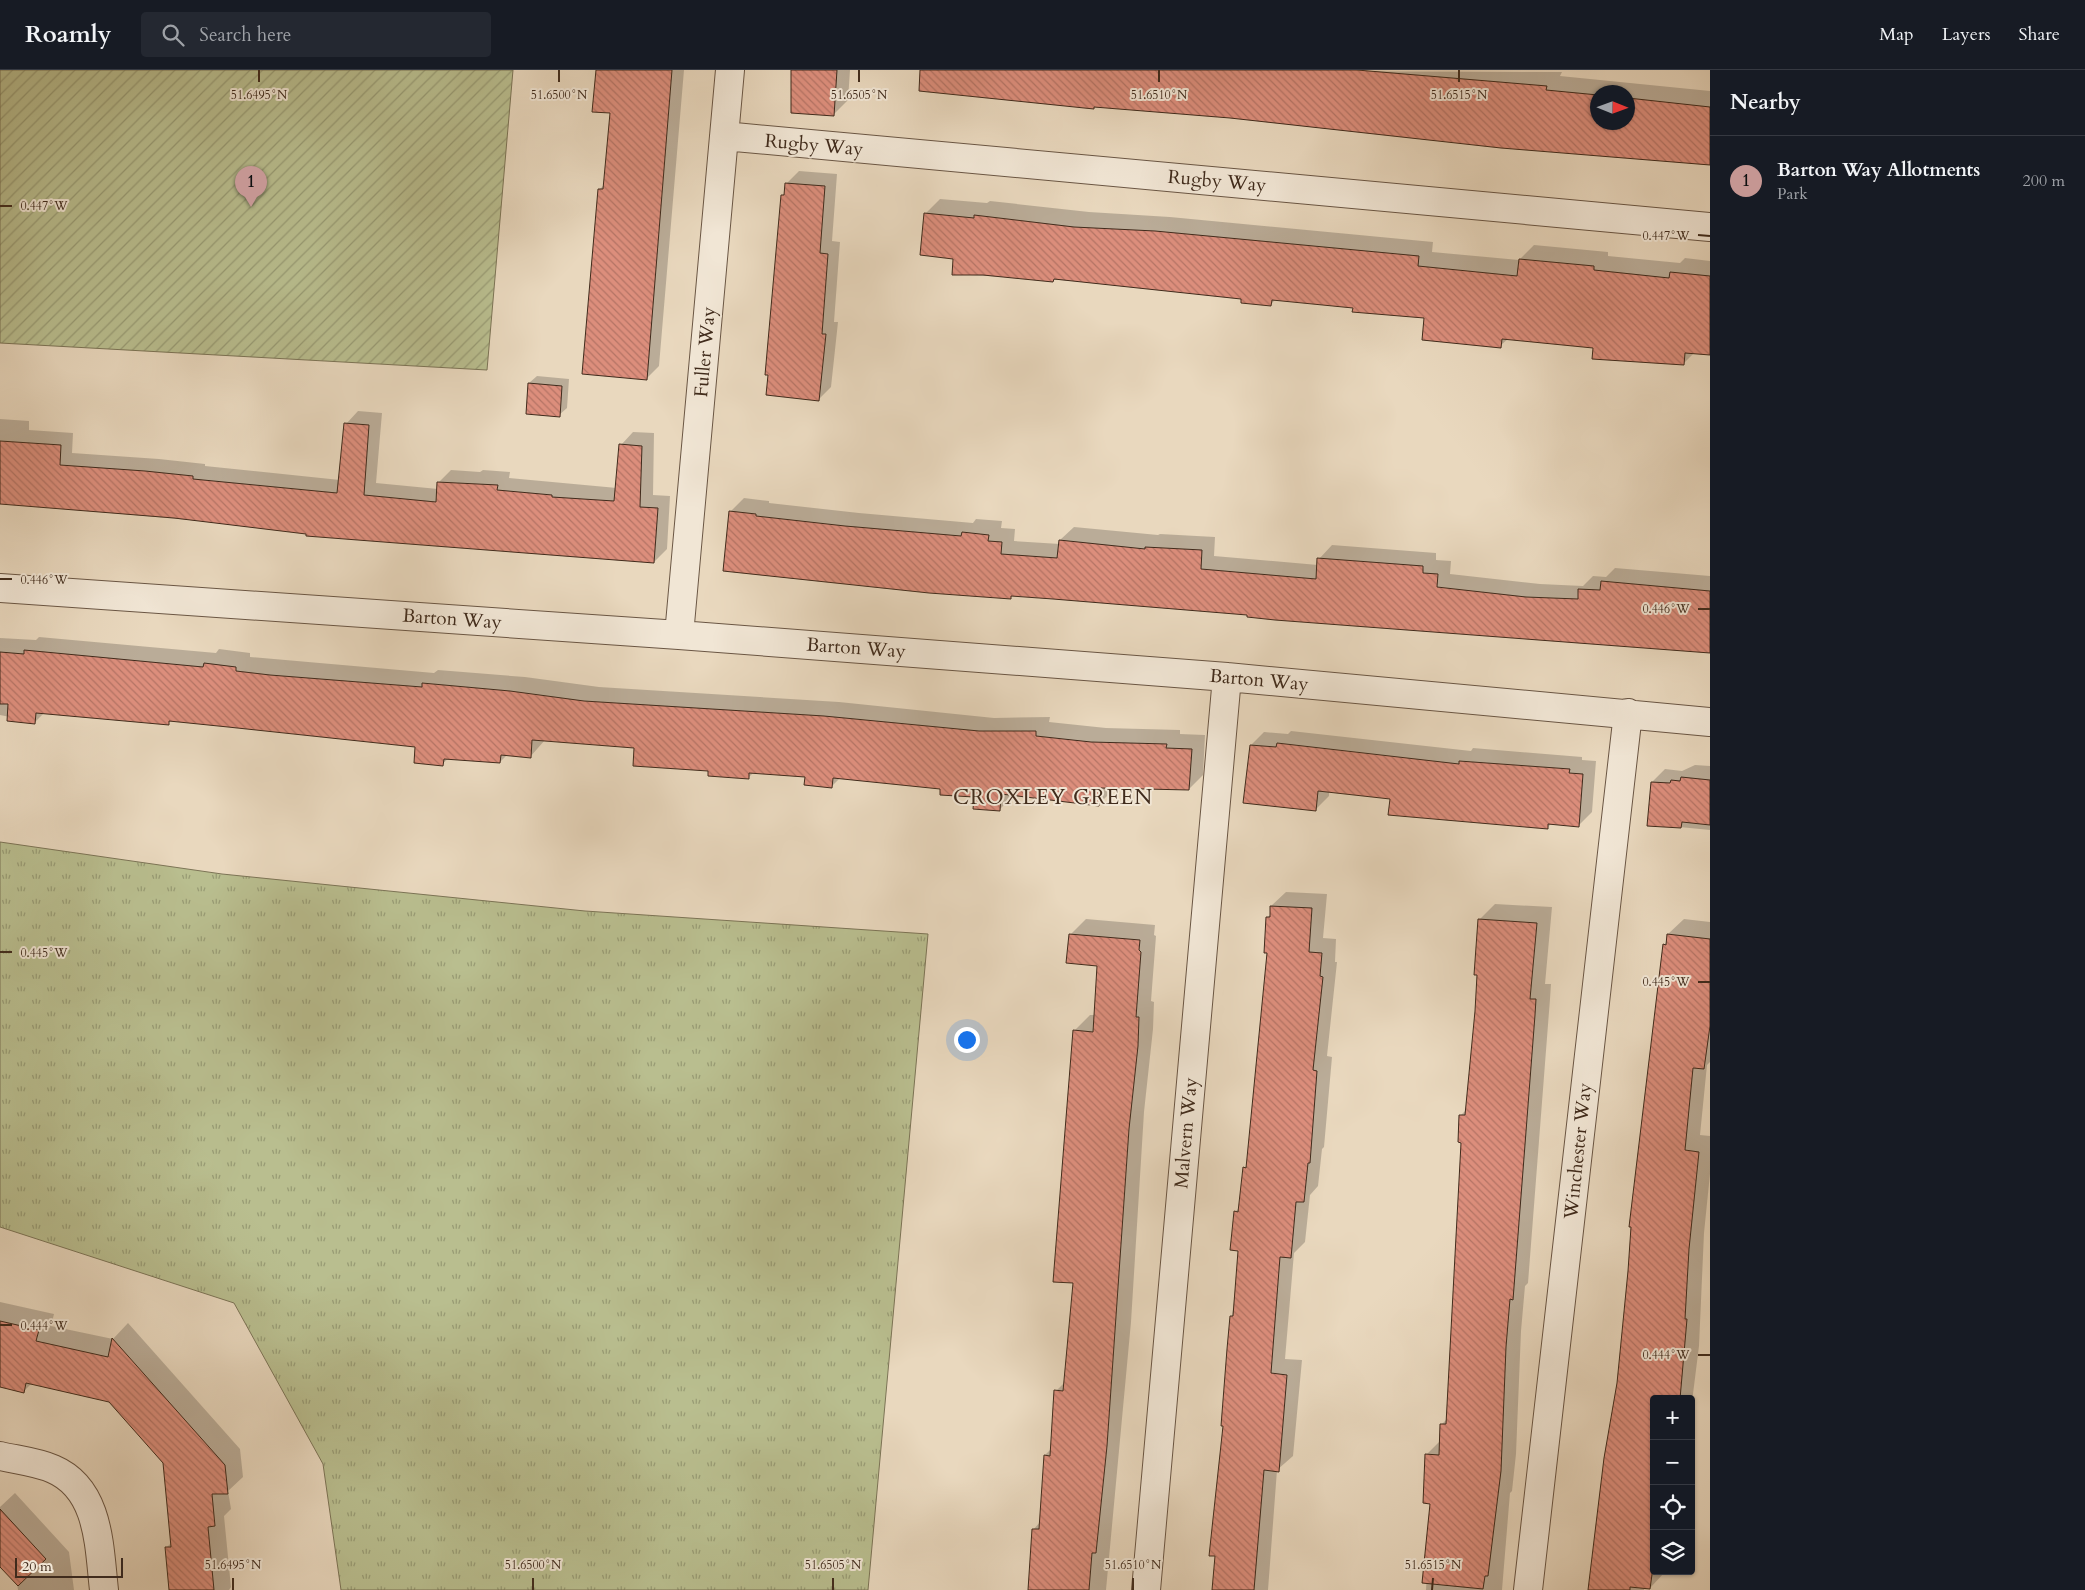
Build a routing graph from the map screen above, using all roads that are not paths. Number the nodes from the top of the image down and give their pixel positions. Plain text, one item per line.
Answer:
1 (730, 70) edge
2 (724, 136) junction
3 (1710, 227) edge
4 (0, 588) edge
5 (679, 635) junction
6 (1227, 677) junction
7 (1628, 713) junction
8 (1710, 722) edge
9 (0, 1456) edge
10 (104, 1590) edge
11 (1146, 1590) edge
12 (1528, 1590) edge

1 - 2 street, Fuller Way
2 - 3 street, Rugby Way
2 - 5 street, Fuller Way
4 - 5 street, Barton Way
5 - 6 street, Barton Way
6 - 7 street, Barton Way
6 - 11 street, Malvern Way
7 - 8 street, Barton Way
7 - 12 street, Winchester Way
9 - 10 street

